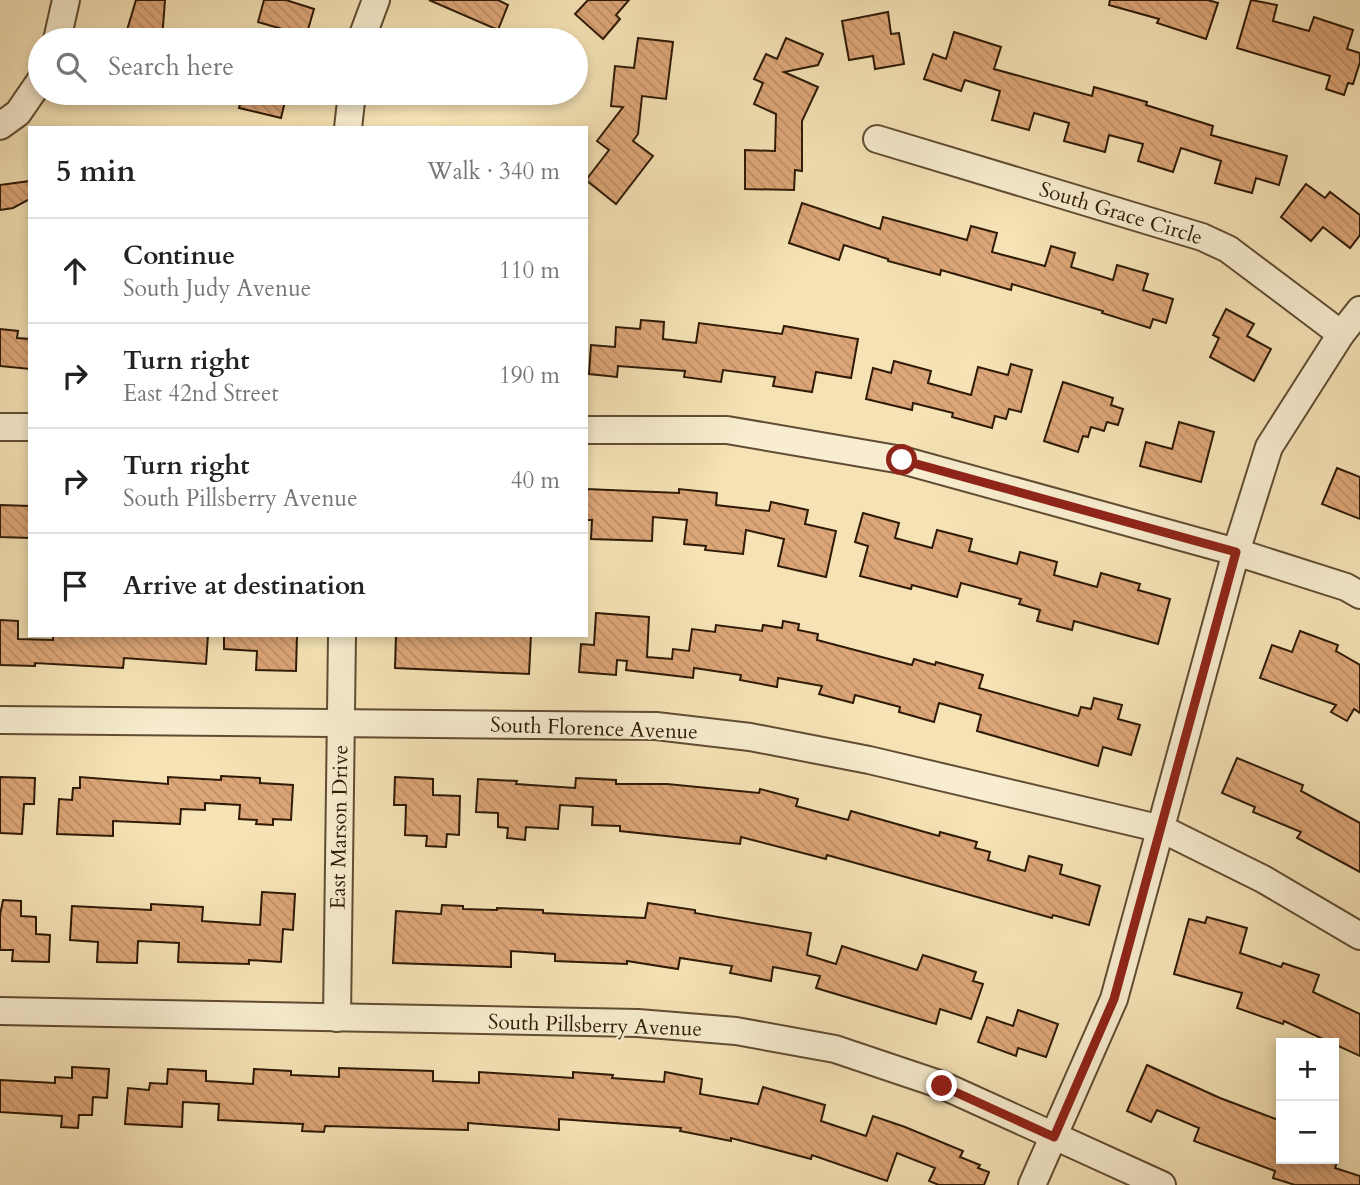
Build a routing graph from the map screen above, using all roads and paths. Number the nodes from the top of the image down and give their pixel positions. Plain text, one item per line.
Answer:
1 (66, 0) edge
2 (376, 0) edge
3 (60, 28) edge
4 (366, 28) edge
5 (28, 98) edge
6 (351, 105) edge
7 (0, 126) edge
8 (348, 126) edge
9 (877, 139) dead end
10 (1360, 310) edge
11 (1341, 334) junction
12 (0, 427) edge
13 (28, 427) edge
14 (588, 430) edge
15 (1236, 552) junction
16 (1360, 595) edge
17 (342, 637) edge
18 (0, 720) edge
19 (341, 723) junction
20 (1162, 829) junction
21 (1360, 936) edge
22 (0, 1011) edge
23 (337, 1018) junction
24 (1054, 1137) junction
25 (1032, 1185) edge
26 (1161, 1185) edge

1 - 3 street
2 - 4 street
5 - 7 street
6 - 8 street
9 - 11 street, South Grace Circle
10 - 11 street
11 - 15 street
12 - 13 street
14 - 15 street
15 - 16 street
15 - 20 street
17 - 19 street, East Marson Drive
18 - 19 street, South Florence Avenue
19 - 20 street, South Florence Avenue
19 - 23 street, East Marson Drive
20 - 21 street, South Florence Avenue
20 - 24 street
22 - 23 street, South Pillsberry Avenue
23 - 24 street, South Pillsberry Avenue
24 - 25 street
24 - 26 street, South Pillsberry Avenue

